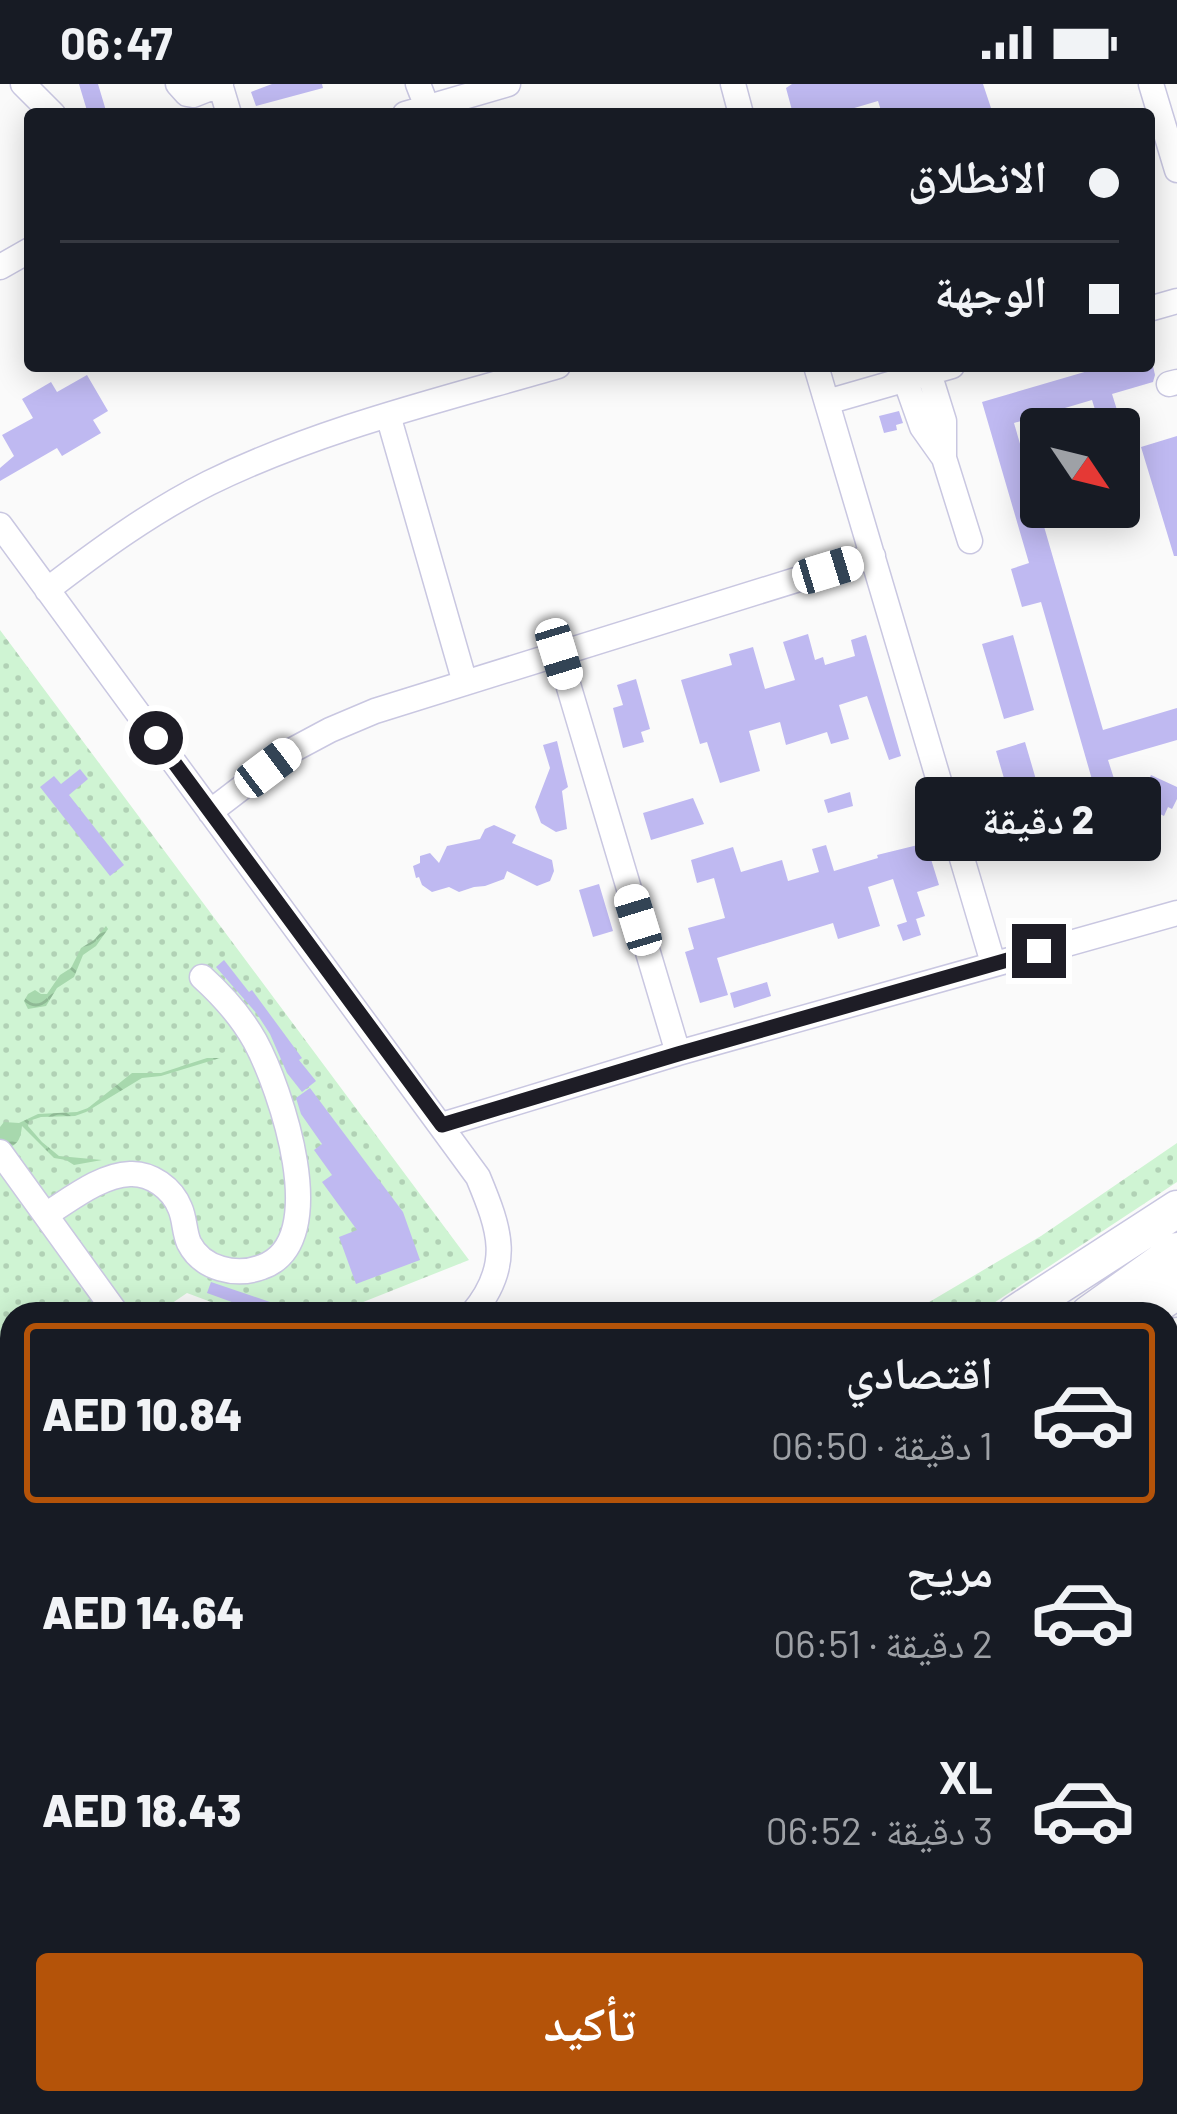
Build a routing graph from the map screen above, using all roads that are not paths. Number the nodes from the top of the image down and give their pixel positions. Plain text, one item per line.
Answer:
1 (23, 84) edge
2 (178, 84) edge
3 (220, 84) edge
4 (508, 84) edge
5 (417, 102) edge
6 (47, 108) edge
7 (1155, 117) edge
8 (1177, 170) edge
9 (538, 372) edge
10 (818, 372) edge
11 (928, 373) edge
12 (827, 402) junction
13 (388, 416) junction
14 (0, 525) edge
15 (970, 542) dead end
16 (873, 556) junction
17 (47, 590) junction
18 (559, 654) junction
19 (465, 683) junction
20 (210, 812) junction
21 (1177, 913) edge
22 (993, 963) junction
23 (202, 977) dead end
24 (678, 1054) junction
25 (442, 1125) junction
26 (5, 1158) edge
27 (478, 1177) junction
28 (1177, 1209) edge
29 (47, 1214) junction
30 (1177, 1236) edge
31 (1177, 1251) edge
32 (109, 1302) edge
33 (482, 1302) edge
34 (498, 1302) edge
35 (1034, 1302) edge
36 (1066, 1302) edge
37 (1106, 1302) edge

1 - 6 street
2 - 3 street
4 - 5 street
7 - 8 street
9 - 13 street
10 - 12 street
11 - 12 street
11 - 15 street
12 - 16 street
13 - 17 street
13 - 19 street
14 - 17 street
16 - 18 street
16 - 22 street
17 - 20 street
18 - 19 street
18 - 24 street
19 - 20 street
20 - 25 street
21 - 22 street
22 - 24 street
23 - 29 street
24 - 25 street
25 - 27 street
26 - 29 street
27 - 33 street
27 - 34 street
28 - 35 highway
29 - 32 street
30 - 36 highway
31 - 37 highway

